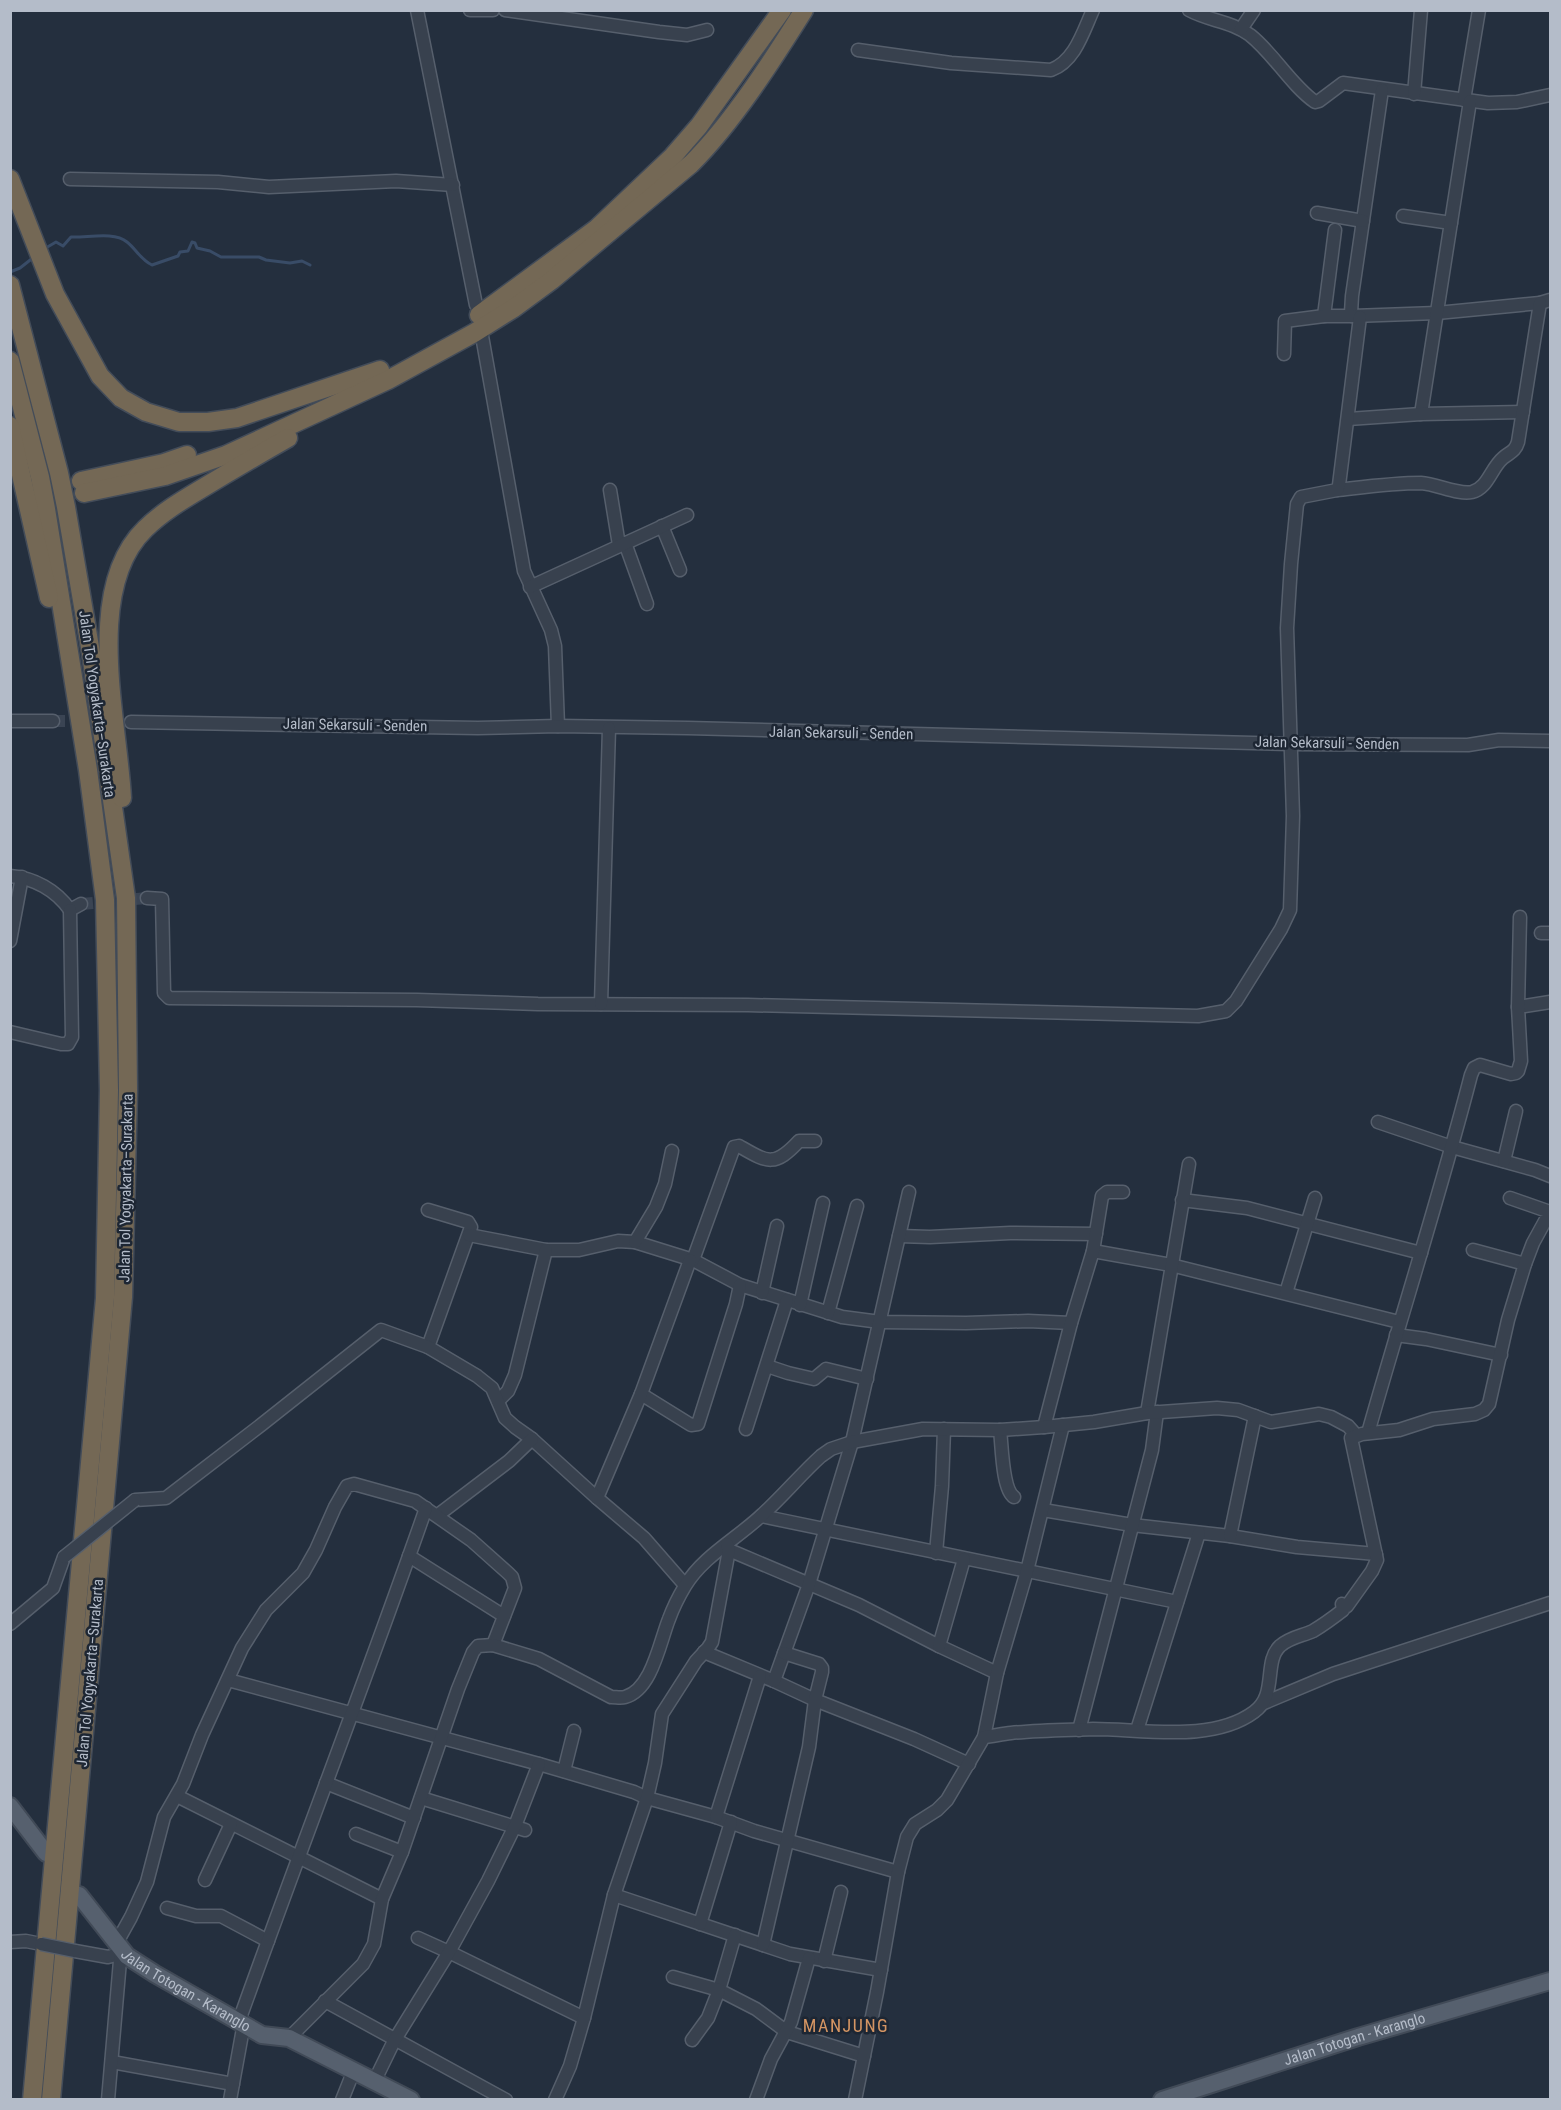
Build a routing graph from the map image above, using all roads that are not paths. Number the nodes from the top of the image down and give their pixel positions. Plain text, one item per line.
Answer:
1 (417, 10) edge
2 (470, 10) edge
3 (493, 10) edge
4 (505, 10) edge
5 (782, 10) edge
6 (804, 10) edge
7 (1093, 10) edge
8 (1189, 10) edge
9 (1254, 10) edge
10 (1421, 10) edge
11 (1479, 10) edge
12 (1241, 29) junction
13 (707, 30) dead end
14 (858, 50) dead end
15 (1382, 90) junction
16 (1414, 94) junction
17 (1551, 95) edge
18 (1467, 100) junction
19 (10, 179) edge
20 (70, 179) dead end
21 (453, 185) junction
22 (1317, 213) dead end
23 (1403, 216) dead end
24 (1363, 220) junction
25 (1451, 223) junction
26 (1335, 230) dead end
27 (10, 285) edge
28 (1545, 302) edge
29 (476, 305) dead end
30 (1437, 313) junction
31 (1324, 316) junction
32 (1356, 316) junction
33 (482, 336) dead end
34 (1284, 354) dead end
35 (10, 361) edge
36 (384, 375) junction
37 (1523, 412) junction
38 (1421, 414) junction
39 (1348, 419) junction
40 (10, 426) edge
41 (82, 487) dead end
42 (610, 490) dead end
43 (1337, 490) junction
44 (687, 515) dead end
45 (662, 526) junction
46 (622, 544) junction
47 (680, 570) dead end
48 (530, 587) junction
49 (647, 604) dead end
50 (10, 721) edge
51 (53, 721) tunnel mouth
52 (131, 722) dead end
53 (558, 726) junction
54 (609, 728) junction
55 (1551, 741) edge
56 (1291, 744) junction
57 (88, 770) junction
58 (16, 876) edge
59 (126, 898) junction
60 (147, 898) dead end
61 (81, 904) tunnel mouth
62 (70, 910) junction
63 (1520, 917) dead end
64 (10, 941) edge
65 (1551, 1002) edge
66 (601, 1004) junction
67 (1518, 1007) junction
68 (10, 1032) edge
69 (1516, 1111) dead end
70 (1378, 1122) dead end
71 (815, 1141) dead end
72 (1452, 1147) junction
73 (672, 1151) dead end
74 (1504, 1161) junction
75 (1189, 1164) dead end
76 (1551, 1176) edge
77 (909, 1192) dead end
78 (1123, 1192) dead end
79 (1315, 1198) dead end
80 (1510, 1198) dead end
81 (1182, 1200) junction
82 (823, 1203) dead end
83 (857, 1206) dead end
84 (428, 1210) dead end
85 (1307, 1223) junction
86 (777, 1226) dead end
87 (1096, 1234) junction
88 (469, 1235) junction
89 (1551, 1235) edge
90 (899, 1236) junction
91 (1537, 1236) junction
92 (635, 1242) junction
93 (546, 1250) junction
94 (1473, 1250) dead end
95 (1093, 1251) junction
96 (1421, 1253) junction
97 (691, 1260) junction
98 (1525, 1264) junction
99 (1171, 1265) junction
100 (740, 1285) junction
101 (762, 1293) junction
102 (1286, 1293) junction
103 (787, 1300) junction
104 (800, 1305) junction
105 (828, 1313) junction
106 (880, 1322) junction
107 (1399, 1322) junction
108 (1071, 1323) junction
109 (1396, 1335) junction
110 (428, 1347) junction
111 (1501, 1355) junction
112 (767, 1366) junction
113 (867, 1379) junction
114 (641, 1394) junction
115 (498, 1401) junction
116 (1152, 1413) junction
117 (1255, 1416) junction
118 (1063, 1425) junction
119 (1044, 1427) junction
120 (746, 1429) dead end
121 (944, 1429) junction
122 (1000, 1430) junction
123 (1362, 1434) junction
124 (532, 1439) junction
125 (852, 1442) junction
126 (1014, 1497) dead end
127 (597, 1498) junction
128 (426, 1508) junction
129 (1043, 1510) junction
130 (438, 1515) junction
131 (761, 1516) junction
132 (1132, 1525) junction
133 (825, 1530) junction
134 (1199, 1533) junction
135 (1230, 1536) junction
136 (728, 1547) junction
137 (936, 1552) junction
138 (1376, 1554) junction
139 (409, 1556) junction
140 (964, 1559) junction
141 (1027, 1571) junction
142 (809, 1584) junction
143 (685, 1585) junction
144 (1115, 1589) junction
145 (1177, 1602) junction
146 (1551, 1602) edge
147 (504, 1616) junction
148 (10, 1624) edge
149 (493, 1645) junction
150 (939, 1646) junction
151 (704, 1652) junction
152 (784, 1653) junction
153 (997, 1673) junction
154 (760, 1676) junction
155 (228, 1680) junction
156 (774, 1681) junction
157 (815, 1700) junction
158 (1264, 1703) junction
159 (352, 1713) junction
160 (1078, 1730) junction
161 (1137, 1730) junction
162 (574, 1731) dead end
163 (441, 1737) junction
164 (984, 1737) junction
165 (539, 1764) junction
166 (969, 1764) junction
167 (564, 1771) junction
168 (326, 1783) junction
169 (177, 1796) junction
170 (421, 1798) junction
171 (646, 1798) junction
172 (10, 1806) edge
173 (716, 1817) junction
174 (414, 1818) junction
175 (732, 1822) junction
176 (231, 1824) junction
177 (520, 1828) junction
178 (356, 1834) dead end
179 (789, 1840) junction
180 (402, 1852) junction
181 (46, 1853) dead end
182 (297, 1858) junction
183 (898, 1872) junction
184 (205, 1880) dead end
185 (841, 1892) dead end
186 (79, 1895) dead end
187 (614, 1895) junction
188 (382, 1899) junction
189 (167, 1908) dead end
190 (700, 1924) junction
191 (735, 1935) junction
192 (418, 1938) dead end
193 (268, 1941) junction
194 (10, 1942) edge
195 (764, 1945) junction
196 (119, 1949) junction
197 (449, 1952) junction
198 (809, 1958) junction
199 (824, 1961) junction
200 (880, 1970) junction
201 (674, 1977) dead end
202 (1551, 1981) edge
203 (719, 1990) junction
204 (325, 2001) junction
205 (584, 2018) junction
206 (242, 2022) junction
207 (787, 2032) junction
208 (289, 2038) junction
209 (692, 2040) dead end
210 (394, 2041) junction
211 (864, 2056) junction
212 (112, 2062) junction
213 (354, 2070) junction
214 (375, 2080) junction
215 (233, 2084) junction
216 (32, 2100) edge
217 (51, 2100) edge
218 (108, 2100) edge
219 (230, 2100) edge
220 (342, 2100) edge
221 (411, 2100) edge
222 (506, 2100) edge
223 (555, 2100) edge
224 (756, 2100) edge
225 (855, 2100) edge
226 (1162, 2100) edge

1 - 21 street
2 - 3 street
4 - 13 street
5 - 36 highway
6 - 36 highway
7 - 14 street
8 - 12 street
9 - 12 street
10 - 16 street
11 - 18 street
12 - 15 street
15 - 16 street
15 - 24 street
16 - 18 street
17 - 18 street
18 - 25 street
19 - 36 highway
20 - 21 street
21 - 29 street
22 - 24 street
23 - 25 street
24 - 32 street
25 - 30 street
26 - 31 street
27 - 59 highway, Jalan Tol Yogyakarta–Surakarta
28 - 30 street
28 - 37 street
30 - 32 street
30 - 38 street
31 - 32 street
31 - 34 street
32 - 39 street
33 - 48 street
35 - 57 highway, Jalan Tol Yogyakarta–Surakarta
36 - 41 highway
36 - 59 highway
37 - 38 street
37 - 43 street
38 - 39 street
39 - 43 street
40 - 57 highway
42 - 46 street
43 - 56 street
44 - 45 street
45 - 46 street
45 - 47 street
46 - 48 street
46 - 49 street
48 - 53 street
50 - 51 street
52 - 53 street, Jalan Sekarsuli - Senden
53 - 54 street, Jalan Sekarsuli - Senden
54 - 56 street, Jalan Sekarsuli - Senden
54 - 66 street
55 - 56 street, Jalan Sekarsuli - Senden
56 - 66 street
57 - 216 highway, Jalan Tol Yogyakarta–Surakarta
58 - 62 street
58 - 64 street
59 - 217 highway, Jalan Tol Yogyakarta–Surakarta
60 - 66 street
61 - 62 street
62 - 68 street
63 - 67 street
65 - 67 street
67 - 72 street
69 - 74 street
70 - 72 street
71 - 97 street
72 - 74 street
72 - 96 street
73 - 92 street
74 - 76 street
75 - 81 street
77 - 90 street
78 - 87 street
79 - 85 street
80 - 91 street
81 - 85 street
81 - 99 street
82 - 104 street
83 - 105 street
84 - 88 street
85 - 96 street
85 - 102 street
86 - 101 street
87 - 90 street
87 - 95 street
88 - 93 street
88 - 110 street
89 - 91 street
90 - 106 street
91 - 98 street
92 - 93 street
92 - 97 street
93 - 115 street
94 - 98 street
95 - 99 street
95 - 108 street
96 - 107 street
97 - 100 street
97 - 114 street
98 - 111 street
99 - 102 street
99 - 116 street
100 - 101 street
100 - 114 street
101 - 103 street
102 - 107 street
103 - 104 street
103 - 112 street
104 - 105 street
105 - 106 street
106 - 108 street
106 - 113 street
107 - 109 street
108 - 119 street
109 - 111 street
109 - 123 street
110 - 115 street
110 - 148 street, bridge
111 - 123 street
112 - 113 street
112 - 120 street
113 - 125 street
114 - 127 street
115 - 124 street
116 - 117 street
116 - 118 street
116 - 132 street
117 - 123 street
117 - 135 street
118 - 119 street
118 - 129 street
119 - 122 street
121 - 122 street
121 - 125 street
121 - 137 street
122 - 126 street
123 - 138 street
124 - 127 street
124 - 130 street
125 - 131 street
125 - 133 street
127 - 143 street
128 - 130 street
128 - 139 street
128 - 155 street
129 - 132 street
129 - 141 street
130 - 147 street
131 - 133 street
131 - 136 street
132 - 134 street
132 - 144 street
133 - 137 street
133 - 142 street
134 - 135 street
134 - 145 street
135 - 138 street
136 - 142 street
136 - 143 street
136 - 151 street
137 - 140 street
138 - 158 street
139 - 147 street
139 - 159 street
140 - 141 street
140 - 150 street
141 - 144 street
141 - 153 street
142 - 150 street
142 - 152 street
143 - 149 street
144 - 145 street
144 - 160 street
145 - 161 street
146 - 158 street
147 - 149 street
149 - 163 street
150 - 153 street
151 - 154 street
151 - 171 street
152 - 156 street
152 - 157 street
153 - 164 street
154 - 156 street
154 - 173 street
155 - 159 street
155 - 169 street
156 - 157 street
157 - 166 street
157 - 179 street
158 - 161 street
159 - 163 street
159 - 168 street
160 - 161 street
160 - 164 street
162 - 167 street
163 - 165 street
163 - 170 street
164 - 166 street
165 - 167 street
165 - 177 street
166 - 183 street
167 - 171 street
168 - 174 street
168 - 182 street
169 - 176 street
169 - 196 street
170 - 174 street
170 - 177 street
171 - 173 street
171 - 187 street
172 - 181 main road
173 - 175 street
174 - 180 street
175 - 179 street
175 - 190 street
176 - 182 street
176 - 184 street
177 - 197 street
178 - 180 street
179 - 183 street
179 - 195 street
180 - 188 street
182 - 188 street
182 - 193 street
183 - 200 street
185 - 199 street
186 - 196 main road, Jalan Totogan - Karanglo
187 - 190 street
187 - 205 street
188 - 204 street
189 - 193 street
190 - 191 street
191 - 195 street
191 - 203 street
192 - 197 street
193 - 206 street
194 - 196 street, bridge
195 - 198 street
196 - 206 main road, Jalan Totogan - Karanglo
196 - 212 street
197 - 205 street
197 - 210 street
198 - 199 street
198 - 207 street
199 - 200 street
200 - 211 street
201 - 203 street
202 - 226 main road, Jalan Totogan - Karanglo
203 - 207 street
203 - 209 street
204 - 208 street
204 - 210 street
205 - 223 street
206 - 208 main road, Jalan Totogan - Karanglo
206 - 215 street
207 - 211 street
207 - 224 street
208 - 213 main road, Jalan Totogan - Karanglo
210 - 214 street
210 - 222 street
211 - 225 street
212 - 215 street
212 - 218 street
213 - 214 main road, Jalan Totogan - Karanglo
213 - 220 street
214 - 221 main road, Jalan Totogan - Karanglo
215 - 219 street

